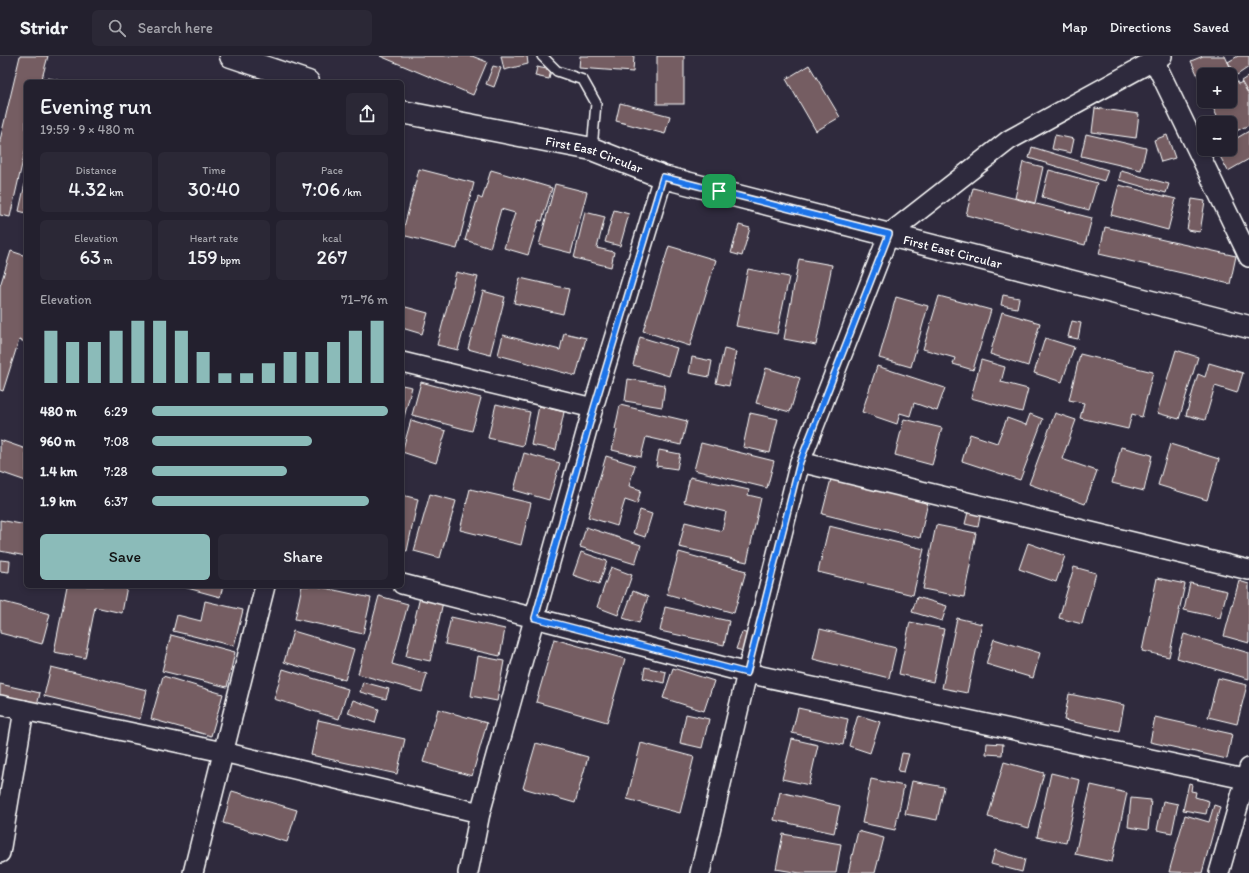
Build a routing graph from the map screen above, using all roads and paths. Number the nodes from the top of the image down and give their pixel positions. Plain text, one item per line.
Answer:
1 (231, 56) edge
2 (542, 56) edge
3 (1156, 57) edge
4 (302, 80) edge
5 (404, 112) edge
6 (592, 149) junction
7 (663, 177) junction
8 (889, 234) junction
9 (1249, 257) edge
10 (1249, 327) edge
11 (404, 362) edge
12 (594, 408) junction
13 (800, 462) junction
14 (1249, 570) edge
15 (404, 585) edge
16 (264, 588) edge
17 (535, 618) junction
18 (747, 673) junction
19 (0, 705) edge
20 (24, 710) junction
21 (223, 752) junction
22 (1248, 775) edge
23 (480, 813) junction
24 (0, 853) edge
25 (193, 873) edge
26 (468, 873) edge
27 (700, 873) edge
28 (1219, 873) edge

1 - 4 street
2 - 6 lane
3 - 8 street
3 - 9 street
5 - 6 street, First East Circular
6 - 7 street, First East Circular
7 - 8 street, First East Circular
7 - 12 street
8 - 10 street, First East Circular
8 - 13 street
11 - 12 street
12 - 17 street
13 - 14 street
13 - 18 street
15 - 17 street
16 - 21 street
17 - 18 street
17 - 23 street
18 - 22 street
18 - 27 street
19 - 20 street
20 - 21 street
20 - 24 street
21 - 23 street
21 - 25 street
22 - 28 street
23 - 26 street

